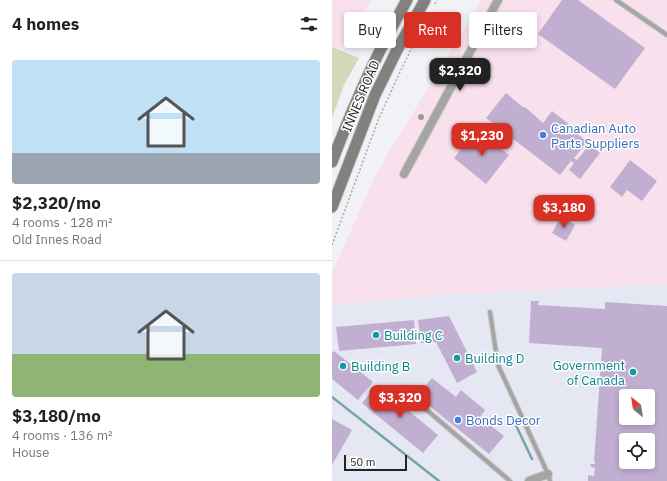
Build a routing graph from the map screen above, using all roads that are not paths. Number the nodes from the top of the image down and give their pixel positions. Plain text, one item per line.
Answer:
1 (407, 0) edge
2 (498, 0) edge
3 (616, 0) edge
4 (429, 3) edge
5 (667, 35) edge
6 (332, 162) edge
7 (404, 174) dead end
8 (332, 207) edge
9 (490, 312) dead end
10 (401, 388) dead end
11 (549, 478) edge
12 (510, 481) edge
13 (529, 481) edge

1 - 6 main road, INNES ROAD
2 - 7 street
3 - 5 lane
4 - 8 main road, INNES ROAD
9 - 11 lane
10 - 12 lane
11 - 13 street

